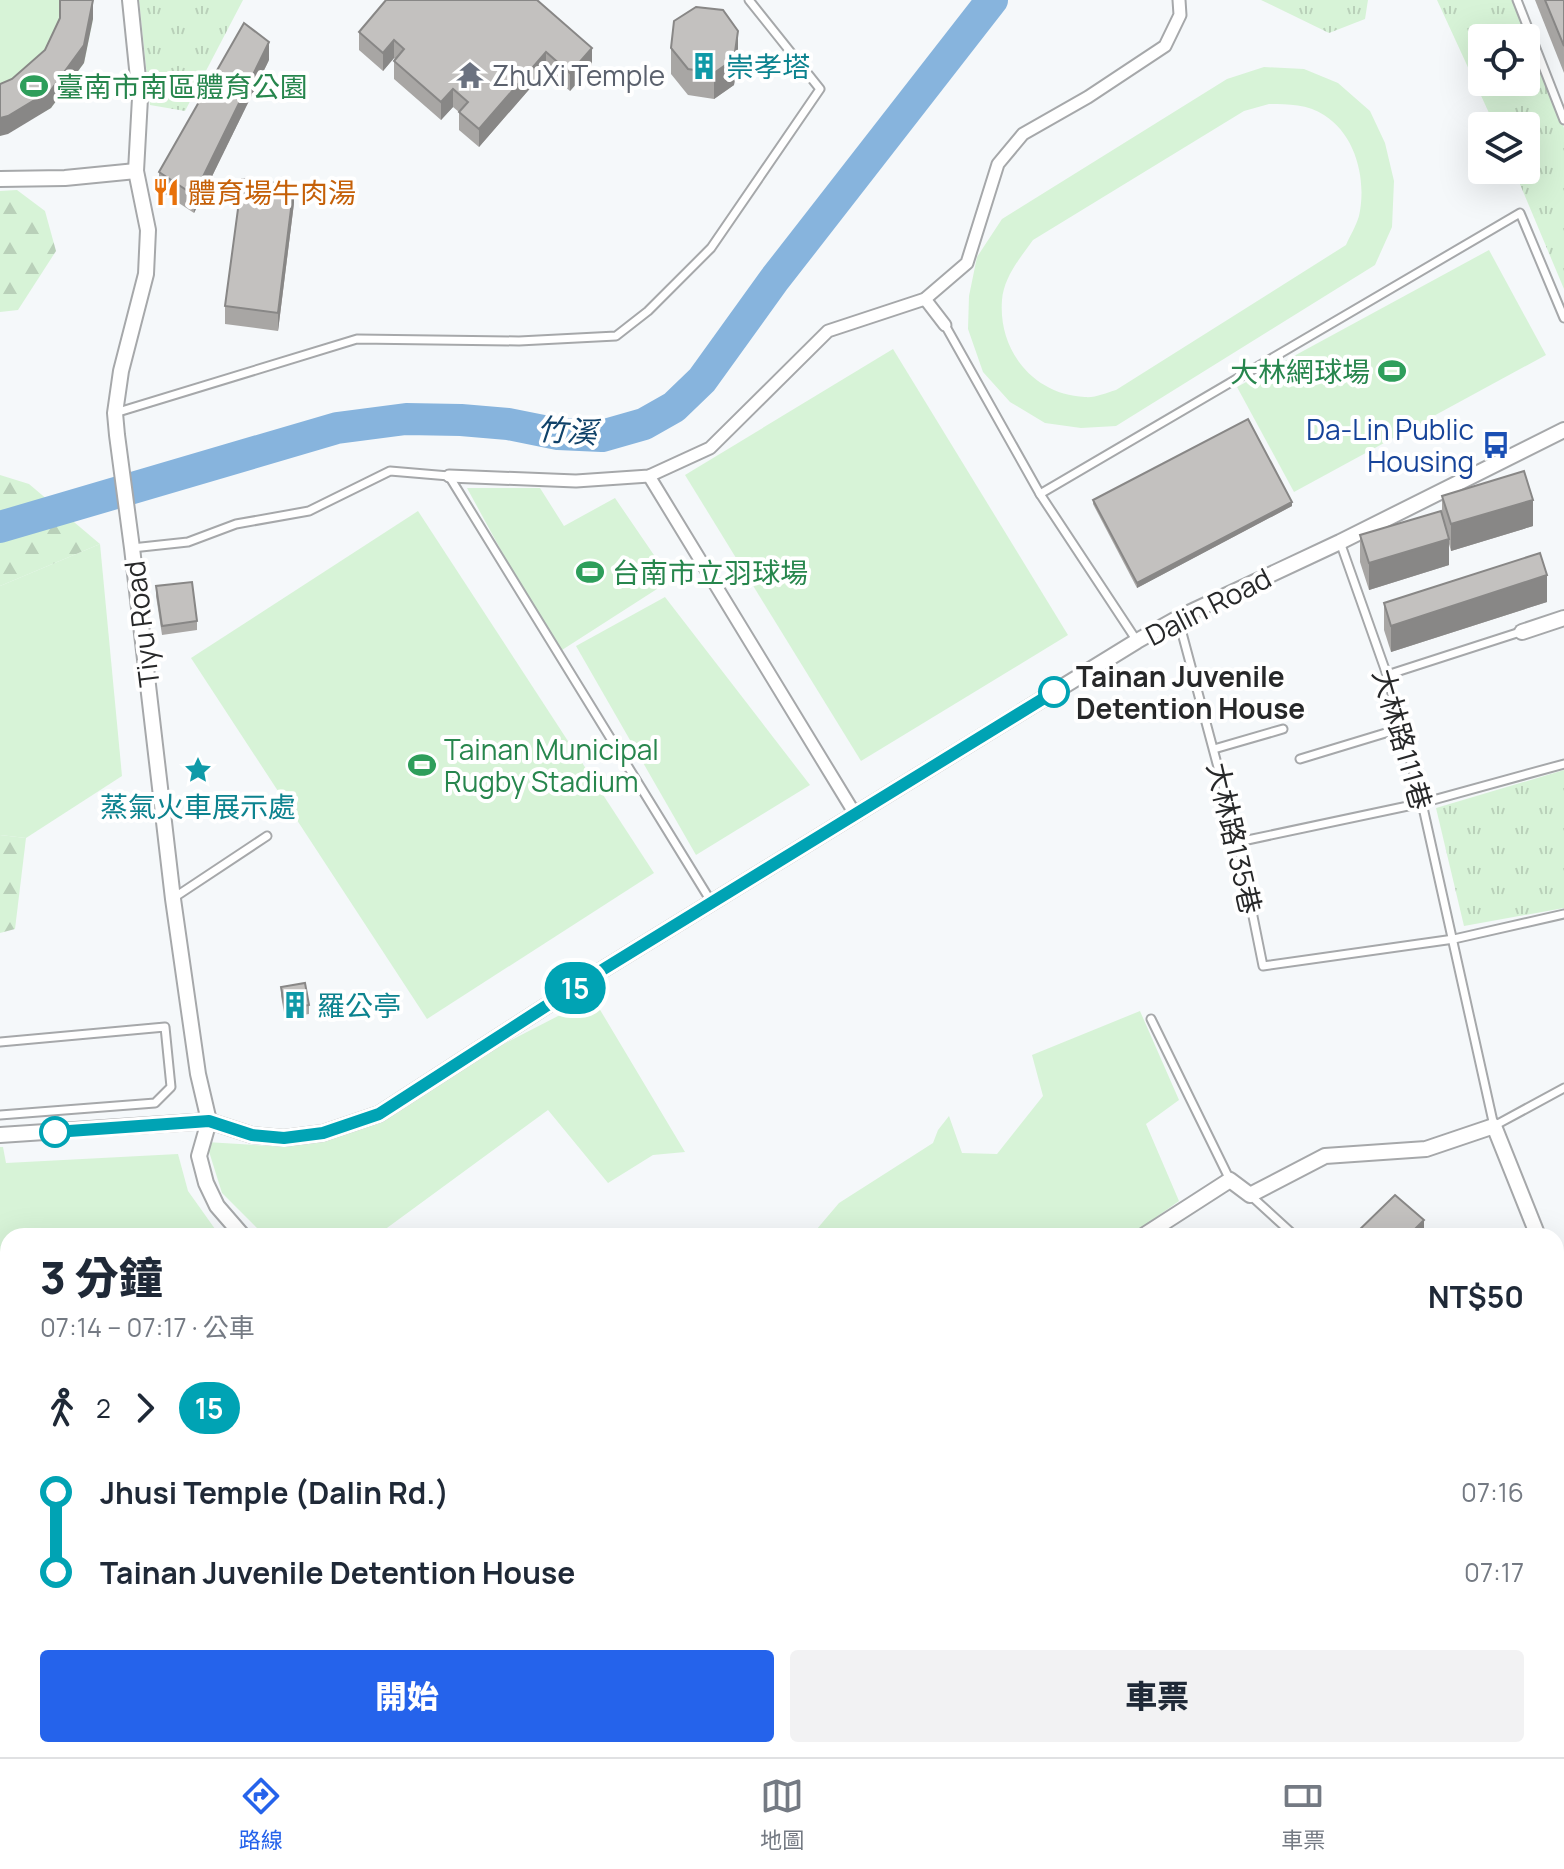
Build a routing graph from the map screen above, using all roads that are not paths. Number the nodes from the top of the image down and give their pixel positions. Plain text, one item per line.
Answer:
1 (130, 0) edge
2 (749, 0) edge
3 (1179, 0) edge
4 (1517, 0) edge
5 (1562, 108) edge
6 (1564, 120) edge
7 (136, 171) junction
8 (0, 179) edge
9 (925, 299) junction
10 (1564, 318) edge
11 (945, 325) joint
12 (115, 413) junction
13 (1564, 430) edge
14 (449, 476) junction
15 (649, 476) junction
16 (1040, 494) junction
17 (1340, 542) junction
18 (132, 544) junction
19 (1178, 618) junction
20 (1564, 618) edge
21 (1519, 632) joint
22 (1137, 641) junction
23 (1387, 675) junction
24 (1402, 728) junction
25 (1283, 729) dead end
26 (1214, 749) junction
27 (1300, 759) dead end
28 (1564, 764) edge
29 (1422, 803) junction
30 (855, 814) junction
31 (267, 836) dead end
32 (1238, 842) junction
33 (173, 899) junction
34 (712, 903) junction
35 (1564, 914) edge
36 (1454, 939) junction
37 (1151, 1019) dead end
38 (0, 1042) edge
39 (1564, 1088) edge
40 (0, 1115) edge
41 (209, 1121) junction
42 (1494, 1126) junction
43 (0, 1135) edge
44 (1230, 1180) junction
45 (1250, 1195) junction
46 (236, 1228) edge
47 (1155, 1228) edge
48 (1286, 1228) edge
49 (1533, 1228) edge

1 - 7 street, Tiyu Road
2 - 12 lane
3 - 9 street
4 - 5 lane
5 - 6 lane
7 - 8 street
7 - 12 street, Tiyu Road
9 - 11 street
9 - 15 street
10 - 16 lane
11 - 16 lane
12 - 18 street, Tiyu Road
13 - 17 street, Dalin Road
14 - 15 street
14 - 18 lane
14 - 34 lane
15 - 30 street
16 - 22 lane
17 - 19 street, Dalin Road
17 - 23 lane, 大林路111巷
18 - 33 street, Tiyu Road
19 - 22 street, Dalin Road
19 - 26 lane, 大林路135巷
20 - 21 street
21 - 23 lane
22 - 30 street, Dalin Road
23 - 24 lane, 大林路111巷
24 - 27 lane
24 - 29 lane, 大林路111巷
25 - 26 lane
26 - 32 lane, 大林路135巷
28 - 29 lane
29 - 32 lane
29 - 36 lane, 大林路111巷
30 - 34 street, Dalin Road
31 - 33 lane
32 - 36 lane, 大林路135巷
33 - 41 street, Tiyu Road
34 - 41 street, Dalin Road
35 - 36 lane
36 - 42 lane, 大林路111巷
37 - 44 lane
38 - 40 lane
39 - 42 lane
41 - 43 street, Dalin Road
41 - 46 street, Tiyu Road
42 - 45 street
42 - 49 street
44 - 45 street
44 - 47 street
45 - 48 lane

